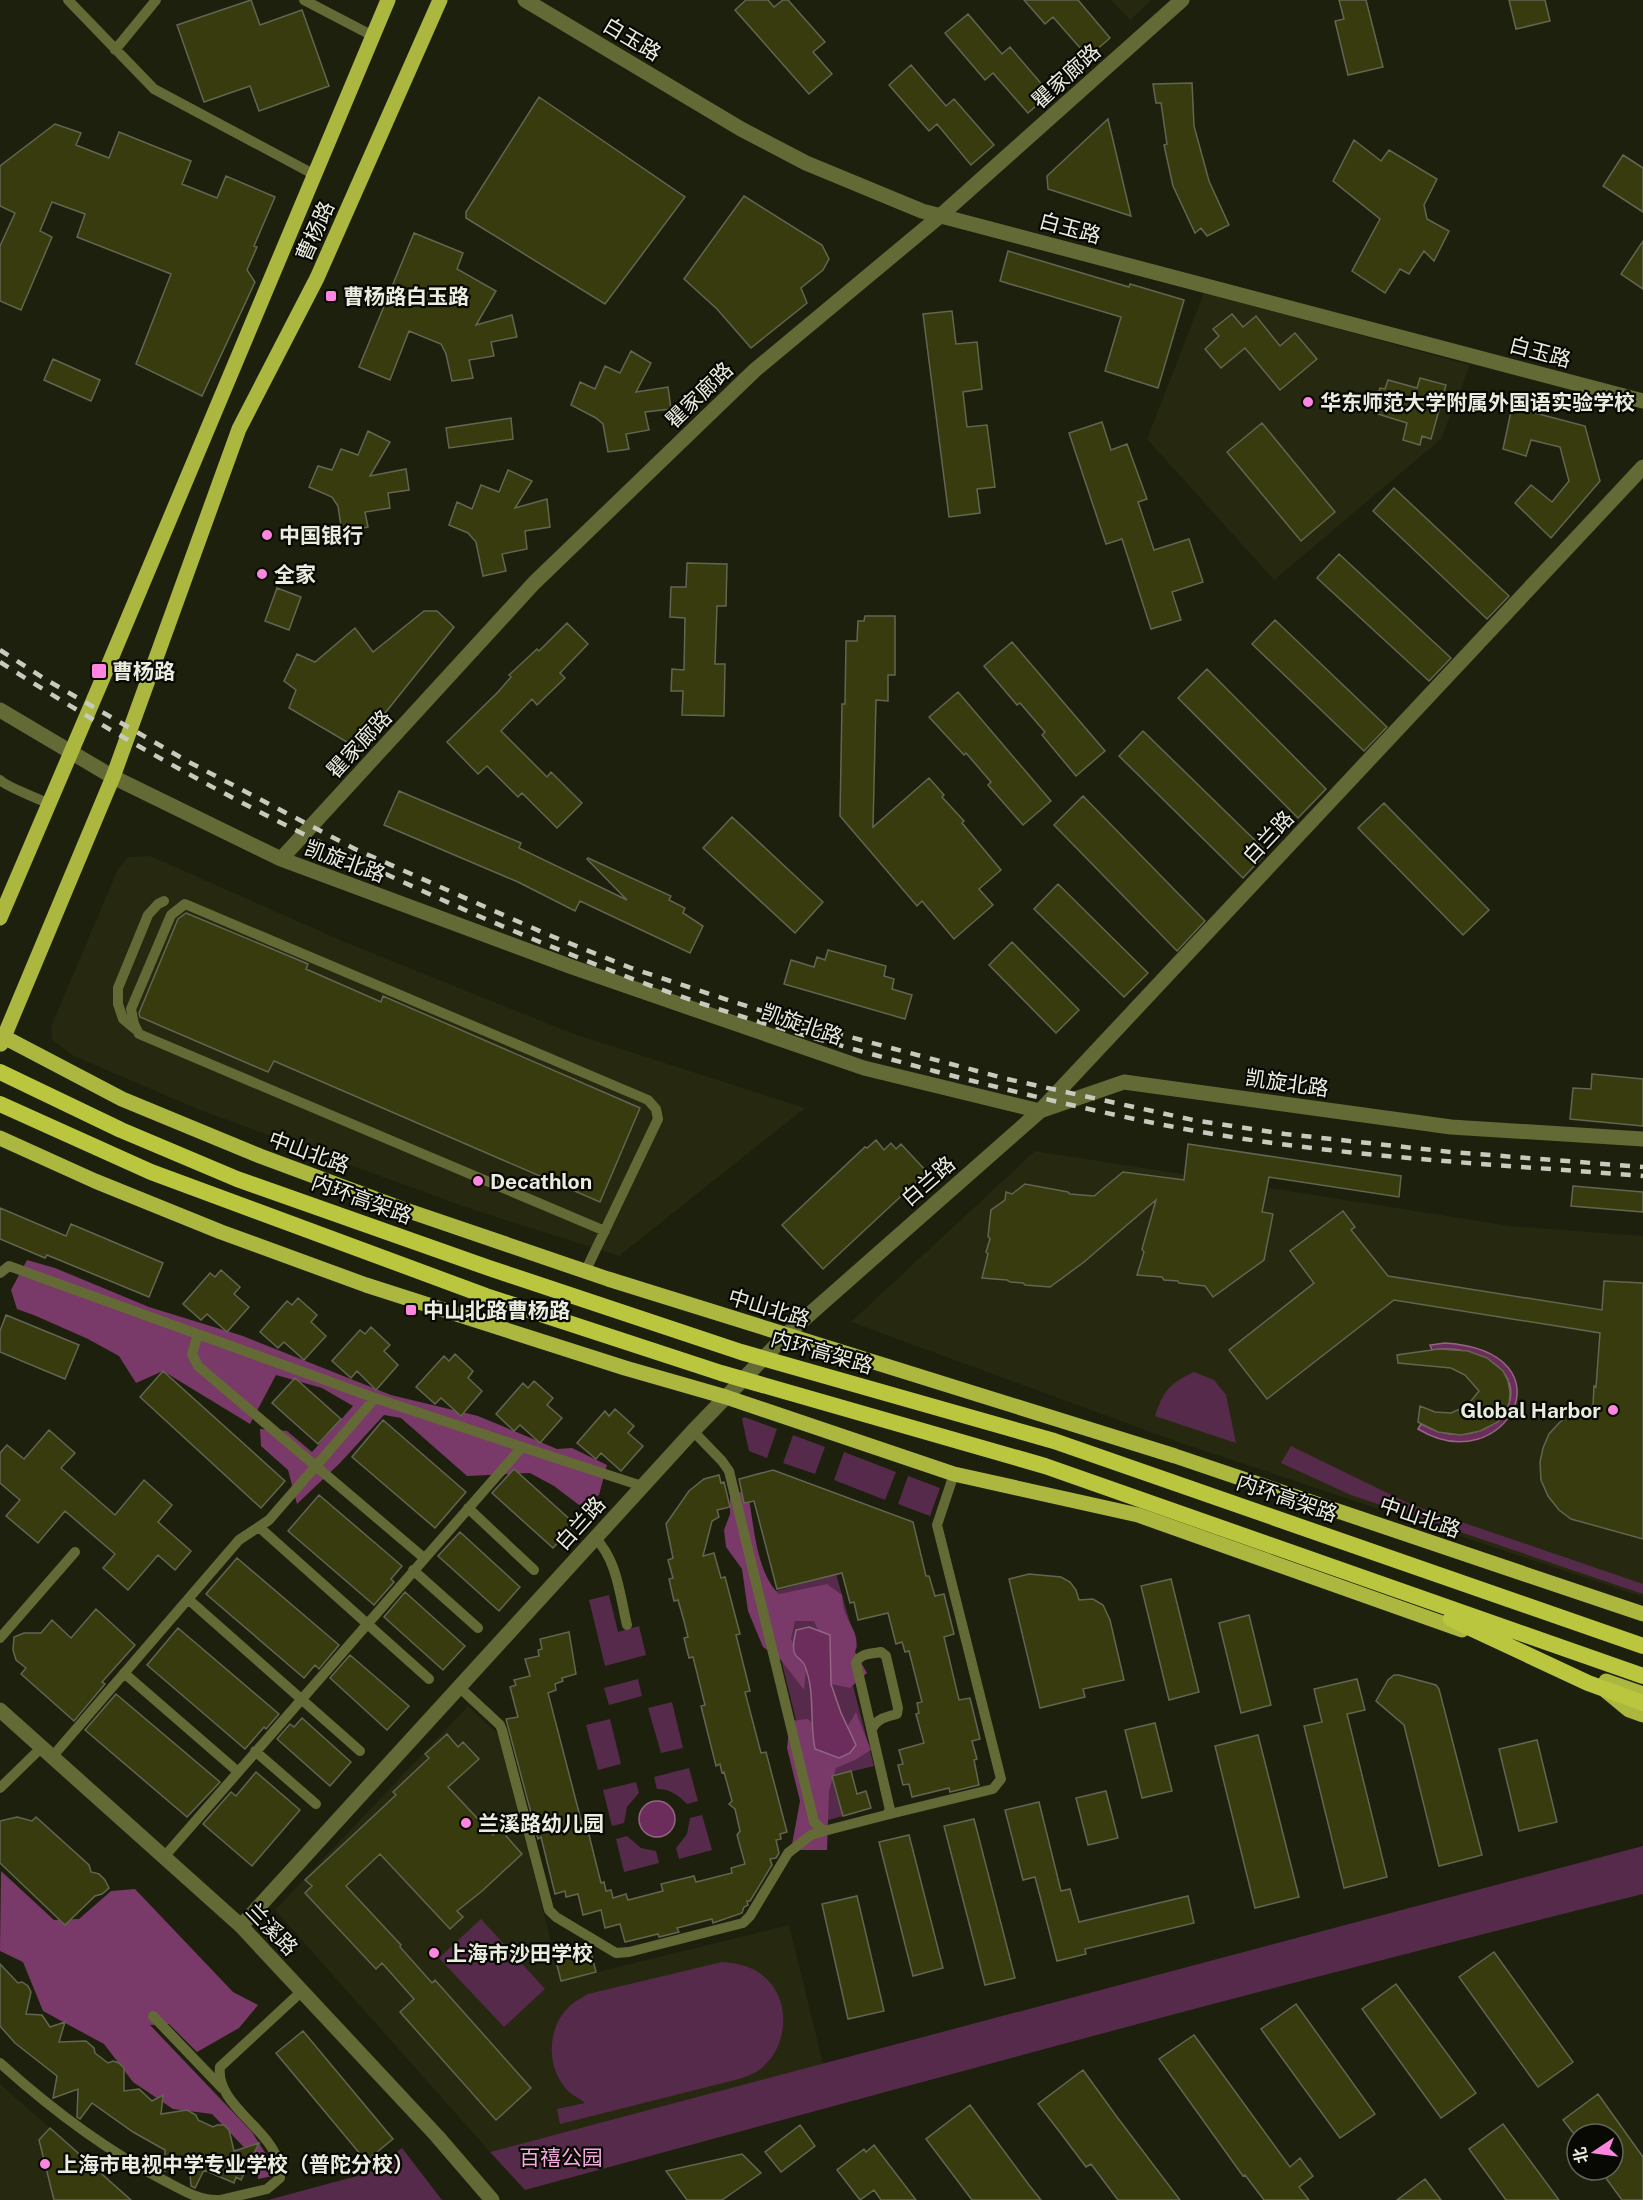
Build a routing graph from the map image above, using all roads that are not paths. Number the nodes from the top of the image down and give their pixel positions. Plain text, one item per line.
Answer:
1 (68, 0) edge
2 (156, 0) edge
3 (304, 0) edge
4 (388, 0) edge
5 (440, 0) edge
6 (525, 0) edge
7 (1182, 0) edge
8 (373, 36) junction
9 (115, 50) junction
10 (315, 175) junction
11 (940, 216) junction
12 (1643, 400) edge
13 (1643, 467) edge
14 (0, 710) edge
15 (71, 754) junction
16 (113, 777) junction
17 (2, 786) edge
18 (49, 804) junction
19 (281, 860) junction
20 (164, 901) dead end
21 (0, 918) edge
22 (139, 1034) junction
23 (1, 1039) edge
24 (0, 1072) edge
25 (0, 1104) edge
26 (1040, 1111) junction
27 (0, 1138) edge
28 (1643, 1139) edge
29 (605, 1231) junction
30 (585, 1272) junction
31 (0, 1273) edge
32 (198, 1334) junction
33 (786, 1335) junction
34 (726, 1397) junction
35 (375, 1398) junction
36 (693, 1431) junction
37 (522, 1447) junction
38 (316, 1466) junction
39 (954, 1474) junction
40 (642, 1486) junction
41 (468, 1508) junction
42 (259, 1527) junction
43 (595, 1538) junction
44 (75, 1552) dead end
45 (424, 1558) junction
46 (413, 1570) junction
47 (534, 1570) dead end
48 (1364, 1578) junction
49 (188, 1599) junction
50 (1643, 1614) edge
51 (1570, 1620) junction
52 (367, 1623) junction
53 (627, 1625) dead end
54 (478, 1629) dead end
55 (1643, 1634) edge
56 (0, 1638) edge
57 (1643, 1646) edge
58 (124, 1673) junction
59 (1582, 1673) junction
60 (1643, 1676) edge
61 (429, 1679) dead end
62 (459, 1687) junction
63 (1643, 1694) edge
64 (301, 1699) junction
65 (1643, 1703) edge
66 (0, 1710) edge
67 (1643, 1715) edge
68 (872, 1729) junction
69 (255, 1751) junction
70 (360, 1751) dead end
71 (47, 1752) junction
72 (237, 1771) junction
73 (0, 1788) edge
74 (890, 1803) junction
75 (316, 1804) dead end
76 (900, 1812) junction
77 (886, 1815) junction
78 (814, 1822) junction
79 (824, 1831) junction
80 (810, 1835) junction
81 (164, 1857) junction
82 (241, 1926) junction
83 (302, 1991) junction
84 (153, 2016) dead end
85 (193, 2058) junction
86 (228, 2058) junction
87 (0, 2063) edge
88 (222, 2088) junction
89 (218, 2200) edge
90 (492, 2200) edge

1 - 9 lane
2 - 9 lane
3 - 8 lane
4 - 8 main road, 曹杨路
5 - 16 main road, 曹杨路
6 - 11 street, 白玉路
7 - 11 street, 瞿家廊路
8 - 10 main road, 曹杨路
9 - 10 lane
10 - 15 main road, 曹杨路
11 - 12 street, 白玉路
11 - 19 street, 瞿家廊路
13 - 26 street, 白兰路
14 - 15 street, 凯旋北路
15 - 16 street, 凯旋北路
15 - 18 main road, 曹杨路
16 - 19 street, 凯旋北路
16 - 23 main road, 曹杨路
17 - 18 lane
18 - 21 main road, 曹杨路
19 - 26 street, 凯旋北路
20 - 22 lane
22 - 29 lane
22 - 29 lane
23 - 30 main road, 中山北路
24 - 51 highway, 内环高架路
25 - 48 highway
26 - 28 street, 凯旋北路
26 - 33 street, 白兰路
27 - 34 main road
29 - 30 lane
30 - 33 main road, 中山北路
31 - 32 lane
32 - 35 lane
32 - 38 lane
33 - 34 street, 白兰路
33 - 50 main road, 中山北路
34 - 36 street, 白兰路
34 - 39 main road
35 - 37 lane
35 - 38 lane
36 - 40 street, 白兰路
36 - 78 lane
37 - 40 lane
37 - 41 lane
38 - 42 lane
38 - 45 lane
39 - 59 main road
39 - 76 lane
40 - 43 street, 白兰路
41 - 45 lane
41 - 47 lane
42 - 49 lane
42 - 52 lane
43 - 53 lane
43 - 62 street, 白兰路
44 - 56 lane
45 - 46 lane
46 - 52 lane
46 - 54 lane
48 - 60 highway
48 - 65 highway
49 - 58 lane
49 - 64 lane
51 - 55 highway
51 - 57 highway, 内环高架路
52 - 61 lane
52 - 64 lane
58 - 71 lane
58 - 72 lane
59 - 63 main road
59 - 67 main road
62 - 80 lane
62 - 82 street, 白兰路
64 - 69 lane
64 - 70 lane
66 - 71 street, 兰溪路
68 - 68 lane
68 - 74 lane
69 - 72 lane
69 - 75 lane
71 - 73 lane
71 - 81 street, 兰溪路
72 - 81 lane
74 - 76 lane
74 - 77 lane
76 - 77 lane
77 - 79 lane
78 - 79 lane
78 - 80 lane
79 - 80 lane
81 - 82 street, 兰溪路
82 - 83 street, 兰溪路
83 - 86 lane
83 - 90 street, 兰溪路
84 - 85 lane
85 - 86 lane
85 - 88 lane
86 - 88 lane
87 - 89 lane
88 - 89 lane

